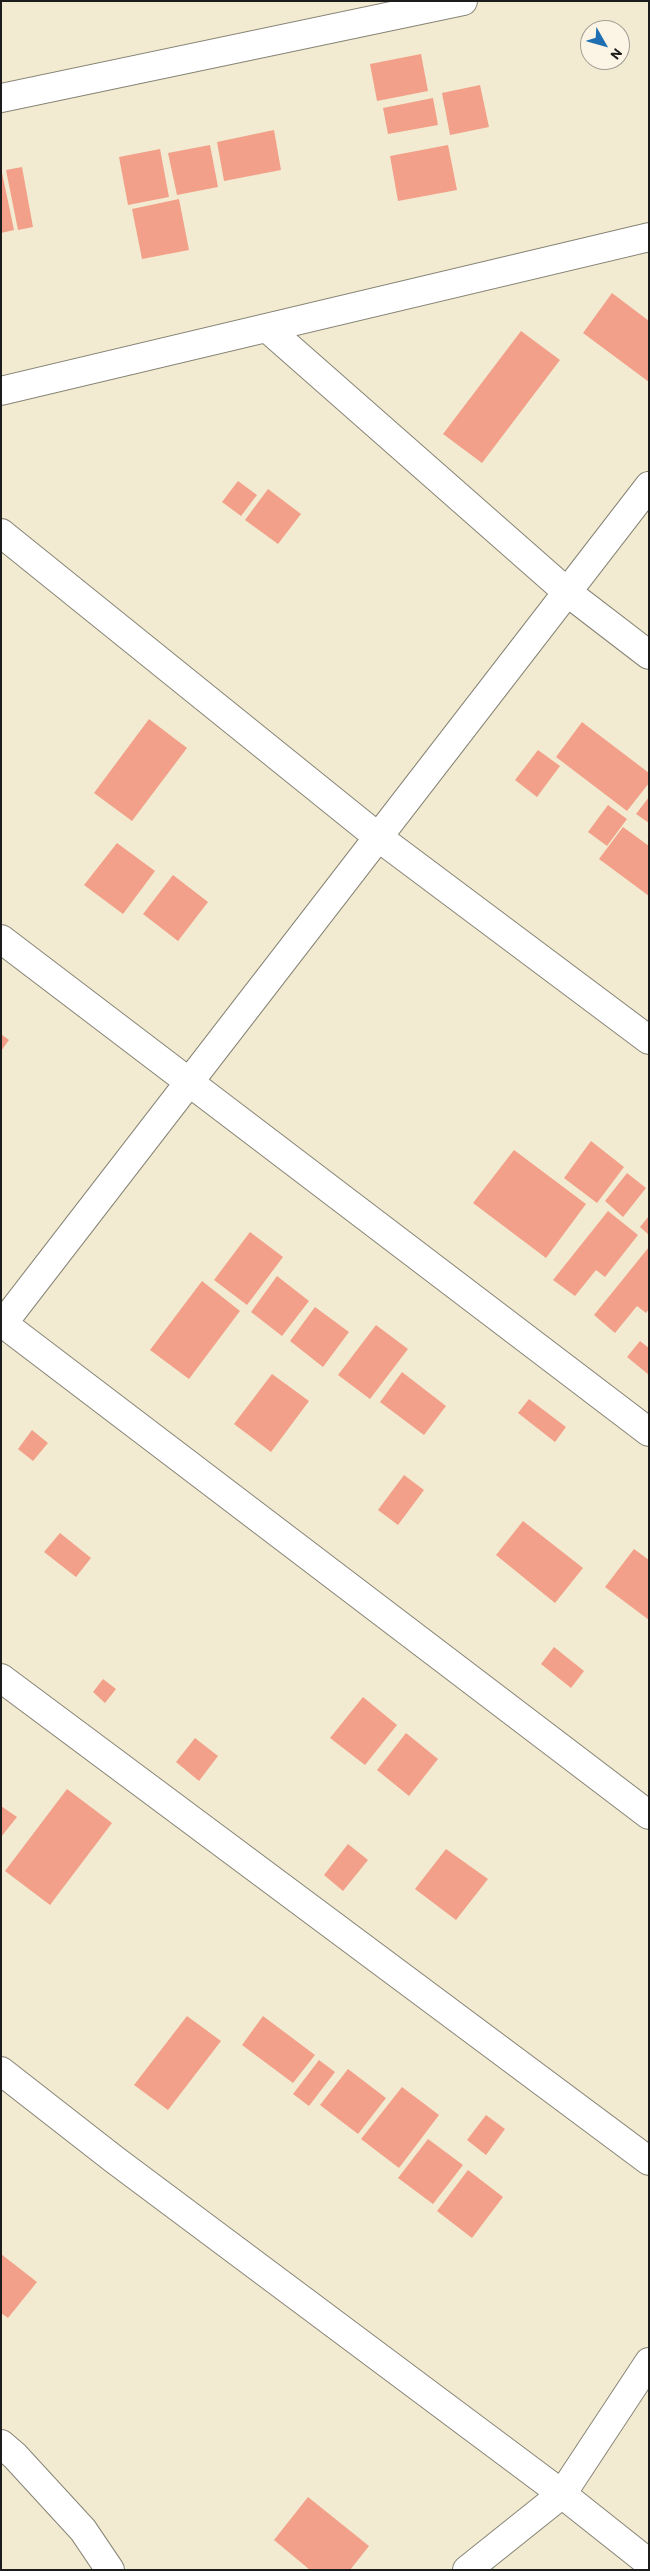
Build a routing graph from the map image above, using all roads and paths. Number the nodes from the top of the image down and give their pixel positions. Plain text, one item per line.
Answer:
1 (462, 1) edge
2 (395, 8) edge
3 (1, 98) edge
4 (649, 237) edge
5 (267, 328) junction
6 (1, 391) edge
7 (649, 486) edge
8 (1, 533) edge
9 (567, 592) junction
10 (649, 655) edge
11 (378, 838) junction
12 (1, 939) edge
13 (649, 1040) edge
14 (188, 1083) junction
15 (2, 1324) edge
16 (649, 1432) edge
17 (1, 1678) edge
18 (649, 1815) edge
19 (1, 2070) edge
20 (649, 2162) edge
21 (649, 2362) edge
22 (1, 2444) edge
23 (562, 2494) junction
24 (649, 2563) edge
25 (110, 2570) edge
26 (468, 2570) edge

1 - 2 street
2 - 3 street
4 - 5 street
5 - 6 street
5 - 9 street
7 - 9 street
8 - 11 street
9 - 10 street
9 - 11 street
11 - 13 street
11 - 14 street
12 - 14 street
14 - 15 street
14 - 16 street
15 - 18 street
17 - 20 street
19 - 23 street
21 - 23 street
22 - 25 street
23 - 24 street
23 - 26 street

